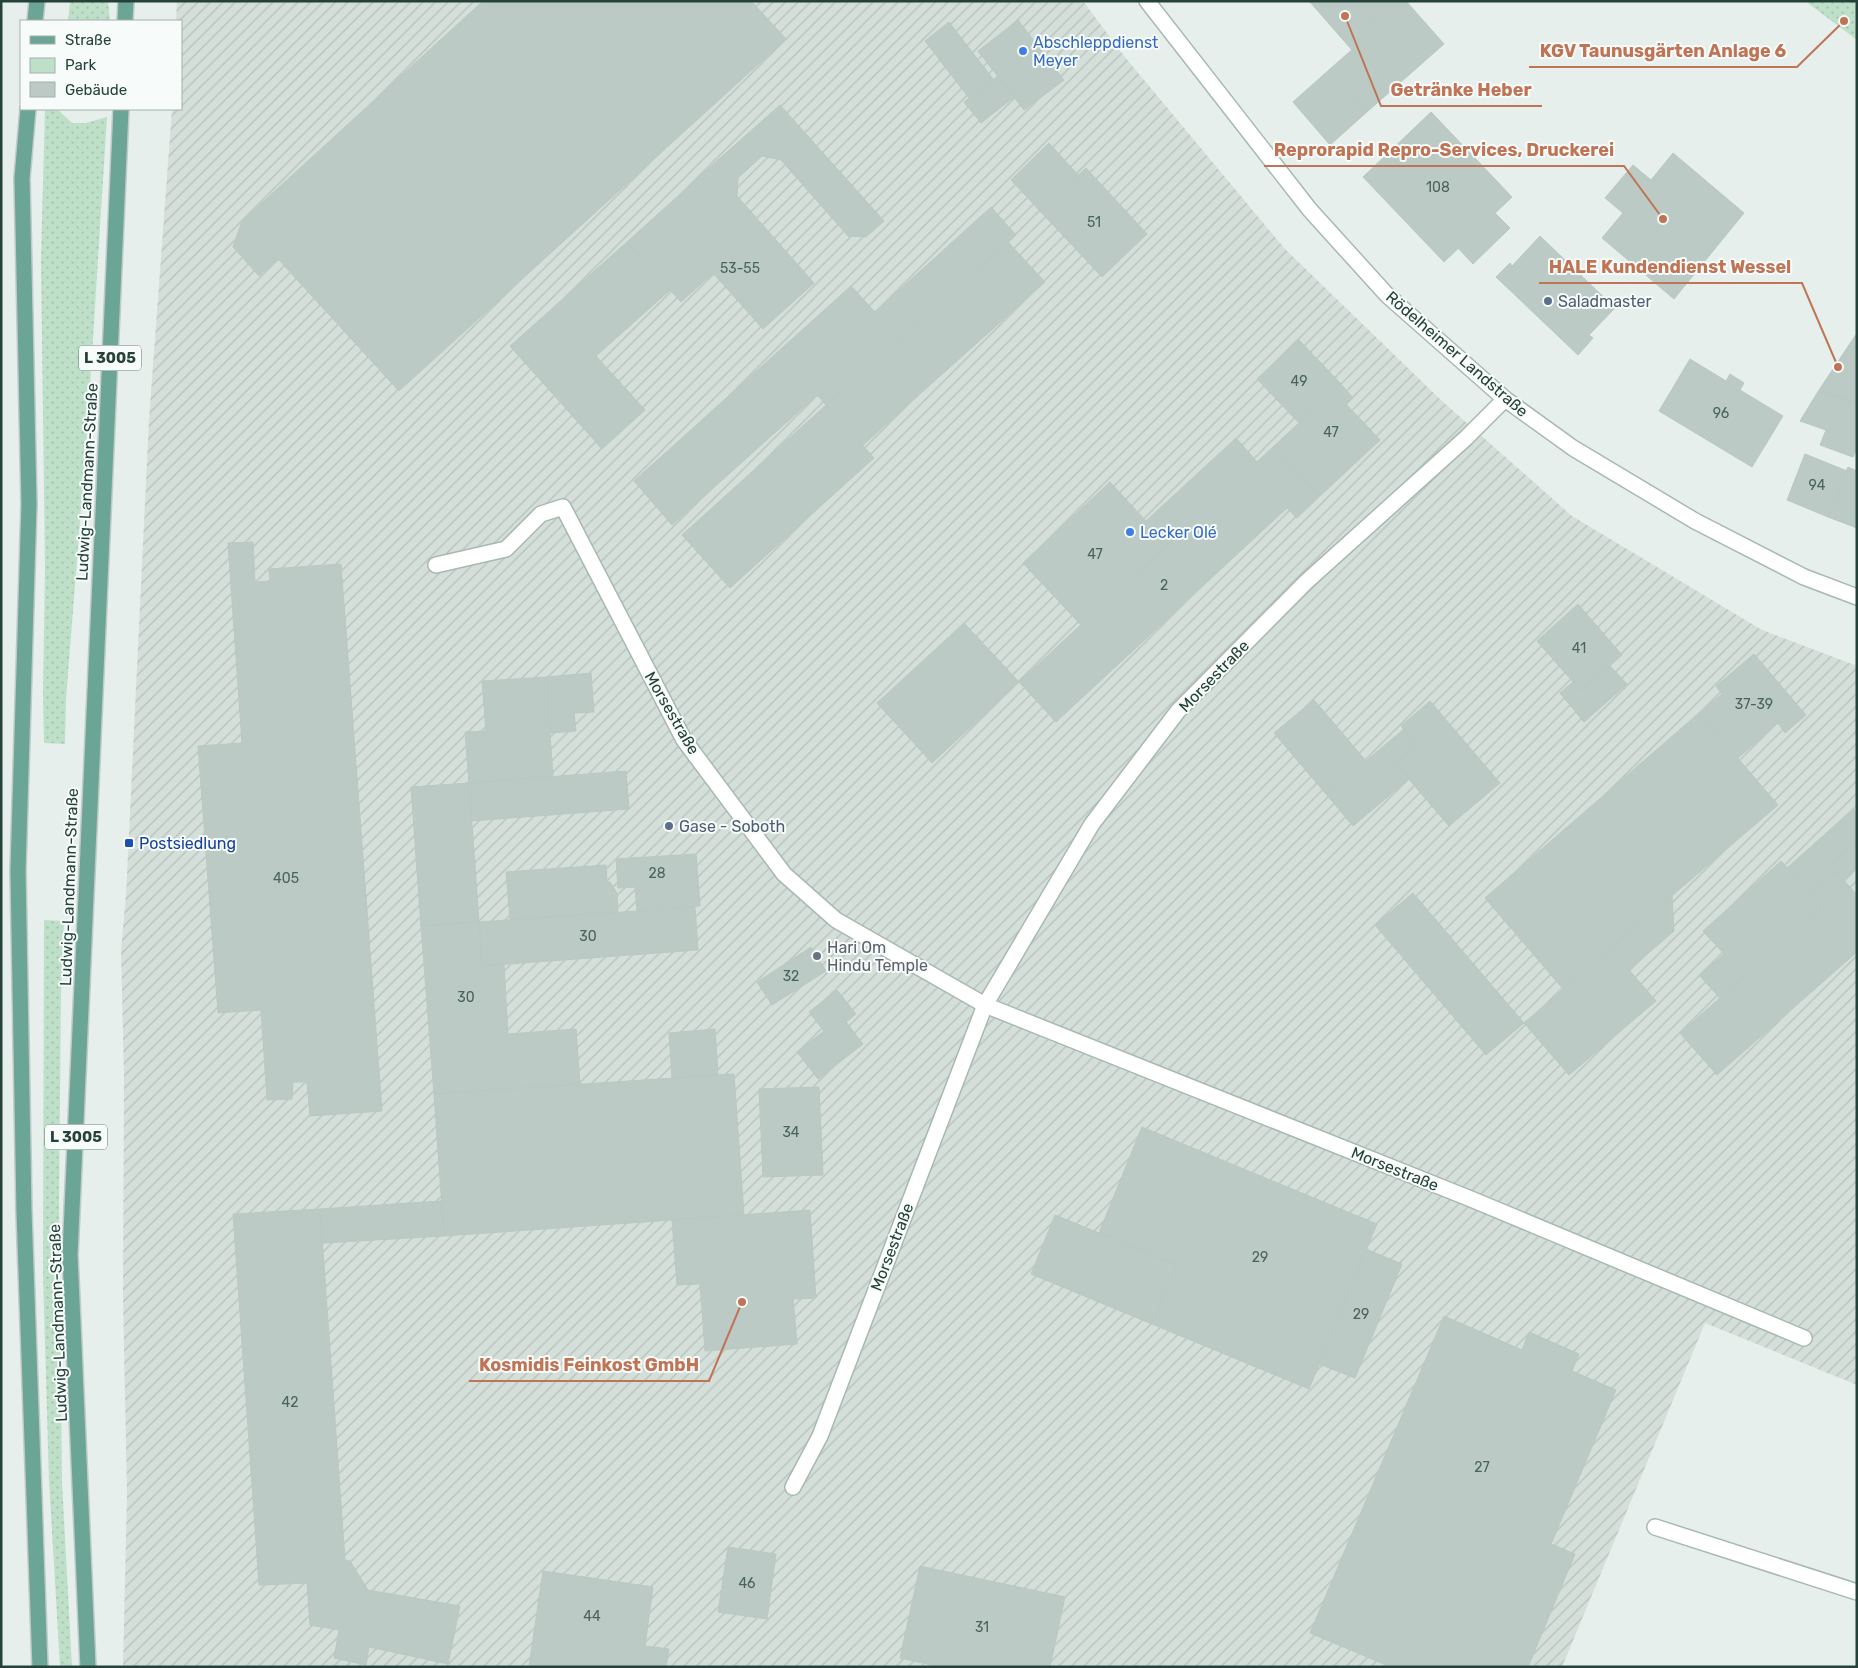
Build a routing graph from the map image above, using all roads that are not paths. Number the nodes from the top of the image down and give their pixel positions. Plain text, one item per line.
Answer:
1 (37, 1) edge
2 (126, 1) edge
3 (1147, 1) edge
4 (35, 20) edge
5 (125, 20) edge
6 (28, 110) edge
7 (121, 110) edge
8 (1505, 399) junction
9 (436, 565) dead end
10 (1857, 597) edge
11 (985, 1004) junction
12 (1804, 1338) dead end
13 (793, 1487) dead end
14 (1655, 1527) dead end
15 (1857, 1592) edge
16 (40, 1667) edge
17 (88, 1667) edge

1 - 4 main road
2 - 5 main road
3 - 8 street, Rödelheimer Landstraße
6 - 16 main road, Ludwig-Landmann-Straße / L 3005
7 - 17 main road, Ludwig-Landmann-Straße / L 3005
8 - 10 street, Rödelheimer Landstraße
8 - 11 street, Morsestraße
9 - 11 street, Morsestraße
11 - 12 street, Morsestraße
11 - 13 street, Morsestraße
14 - 15 street

